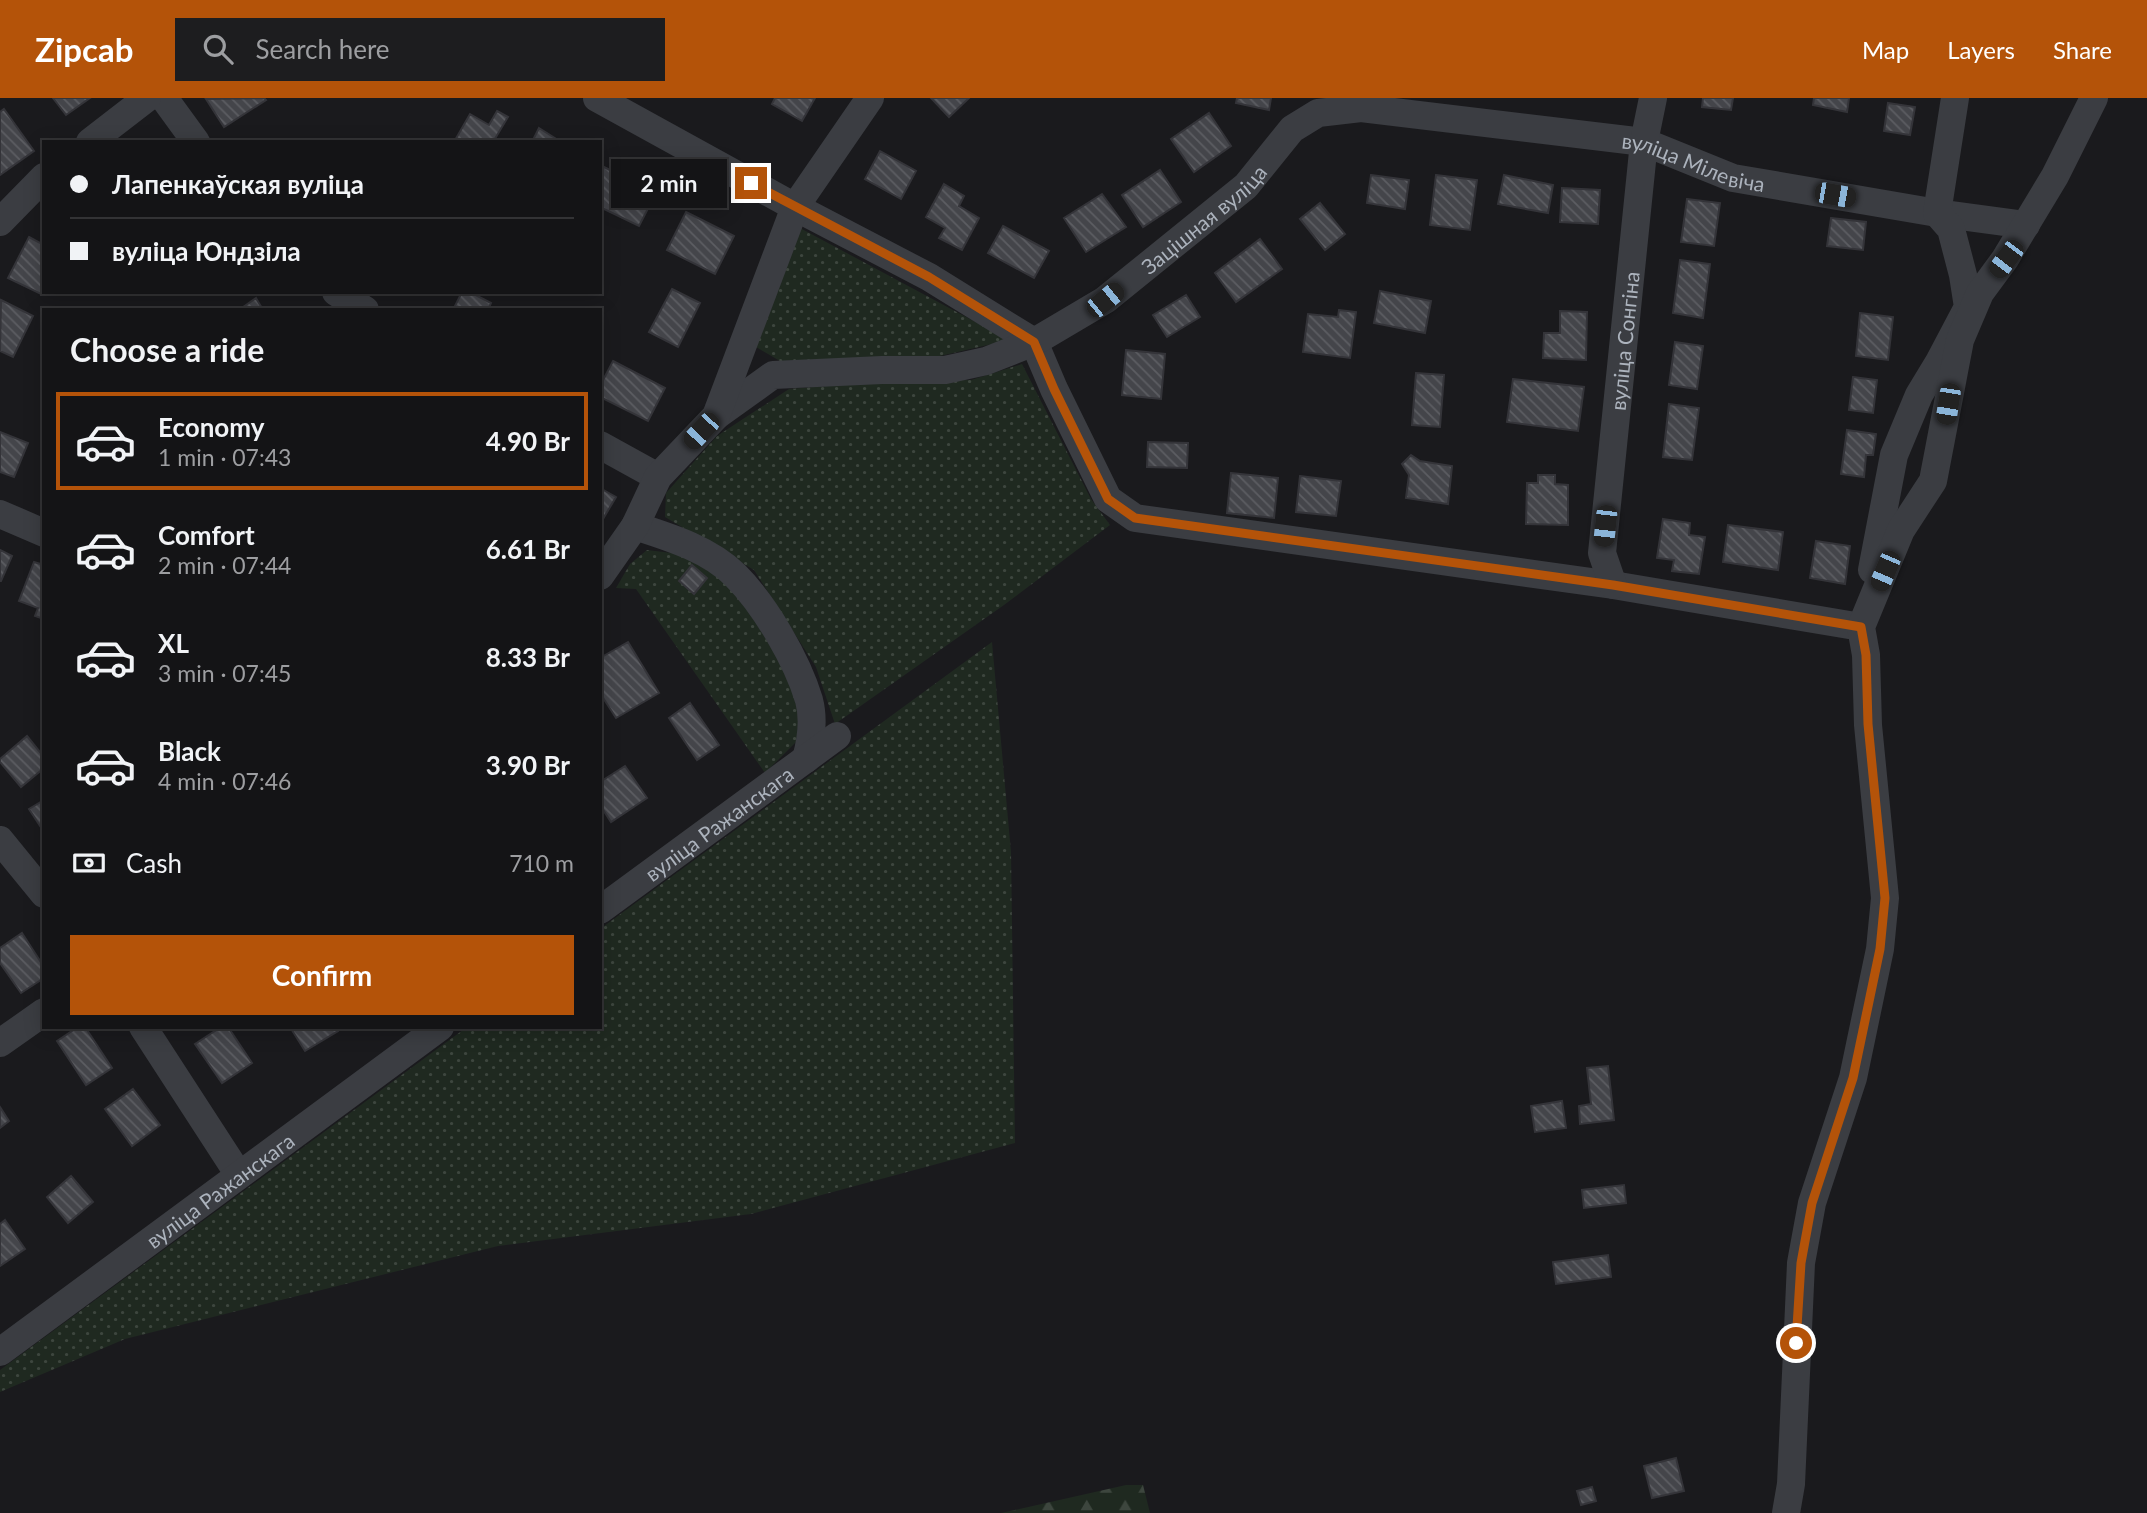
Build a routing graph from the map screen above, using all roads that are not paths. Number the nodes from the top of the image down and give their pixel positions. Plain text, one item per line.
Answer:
1 (147, 98) edge
2 (164, 98) edge
3 (597, 98) edge
4 (870, 98) edge
5 (1653, 98) edge
6 (1955, 98) edge
7 (2094, 98) edge
8 (1359, 103) edge
9 (93, 140) edge
10 (195, 140) edge
11 (1644, 142) junction
12 (42, 179) edge
13 (795, 207) junction
14 (1937, 213) junction
15 (0, 222) edge
16 (2026, 225) junction
17 (339, 294) edge
18 (362, 308) edge
19 (1034, 342) junction
20 (716, 416) junction
21 (602, 446) edge
22 (658, 478) junction
23 (0, 514) edge
24 (635, 526) junction
25 (42, 532) edge
26 (602, 573) edge
27 (1613, 585) junction
28 (1861, 627) junction
29 (837, 736) dead end
30 (807, 759) junction
31 (0, 840) edge
32 (42, 892) edge
33 (602, 909) edge
34 (42, 1013) edge
35 (144, 1029) edge
36 (437, 1029) edge
37 (0, 1042) edge
38 (239, 1175) junction
39 (0, 1352) edge
40 (1786, 1513) edge

1 - 9 street
2 - 10 street
3 - 13 street
4 - 13 street
5 - 11 street, вуліца Сонгіна
6 - 14 street
7 - 16 street
8 - 11 street, вуліца Мілевіча
8 - 19 street, Зацішная вуліца
11 - 14 street, вуліца Мілевіча
11 - 27 street, вуліца Сонгіна
12 - 15 street
13 - 19 street
13 - 20 street
14 - 16 street, вуліца Мілевіча
14 - 28 street
16 - 28 street
17 - 18 street
19 - 20 street, Зацішная вуліца
19 - 27 street
20 - 22 street
21 - 22 street
22 - 24 street
23 - 25 street
24 - 26 street
24 - 30 street
27 - 28 street
28 - 40 street
29 - 30 street, вуліца Ражанскага
30 - 33 street, вуліца Ражанскага
31 - 32 street
34 - 37 street
35 - 38 street
36 - 38 street, вуліца Ражанскага
38 - 39 street, вуліца Ражанскага

